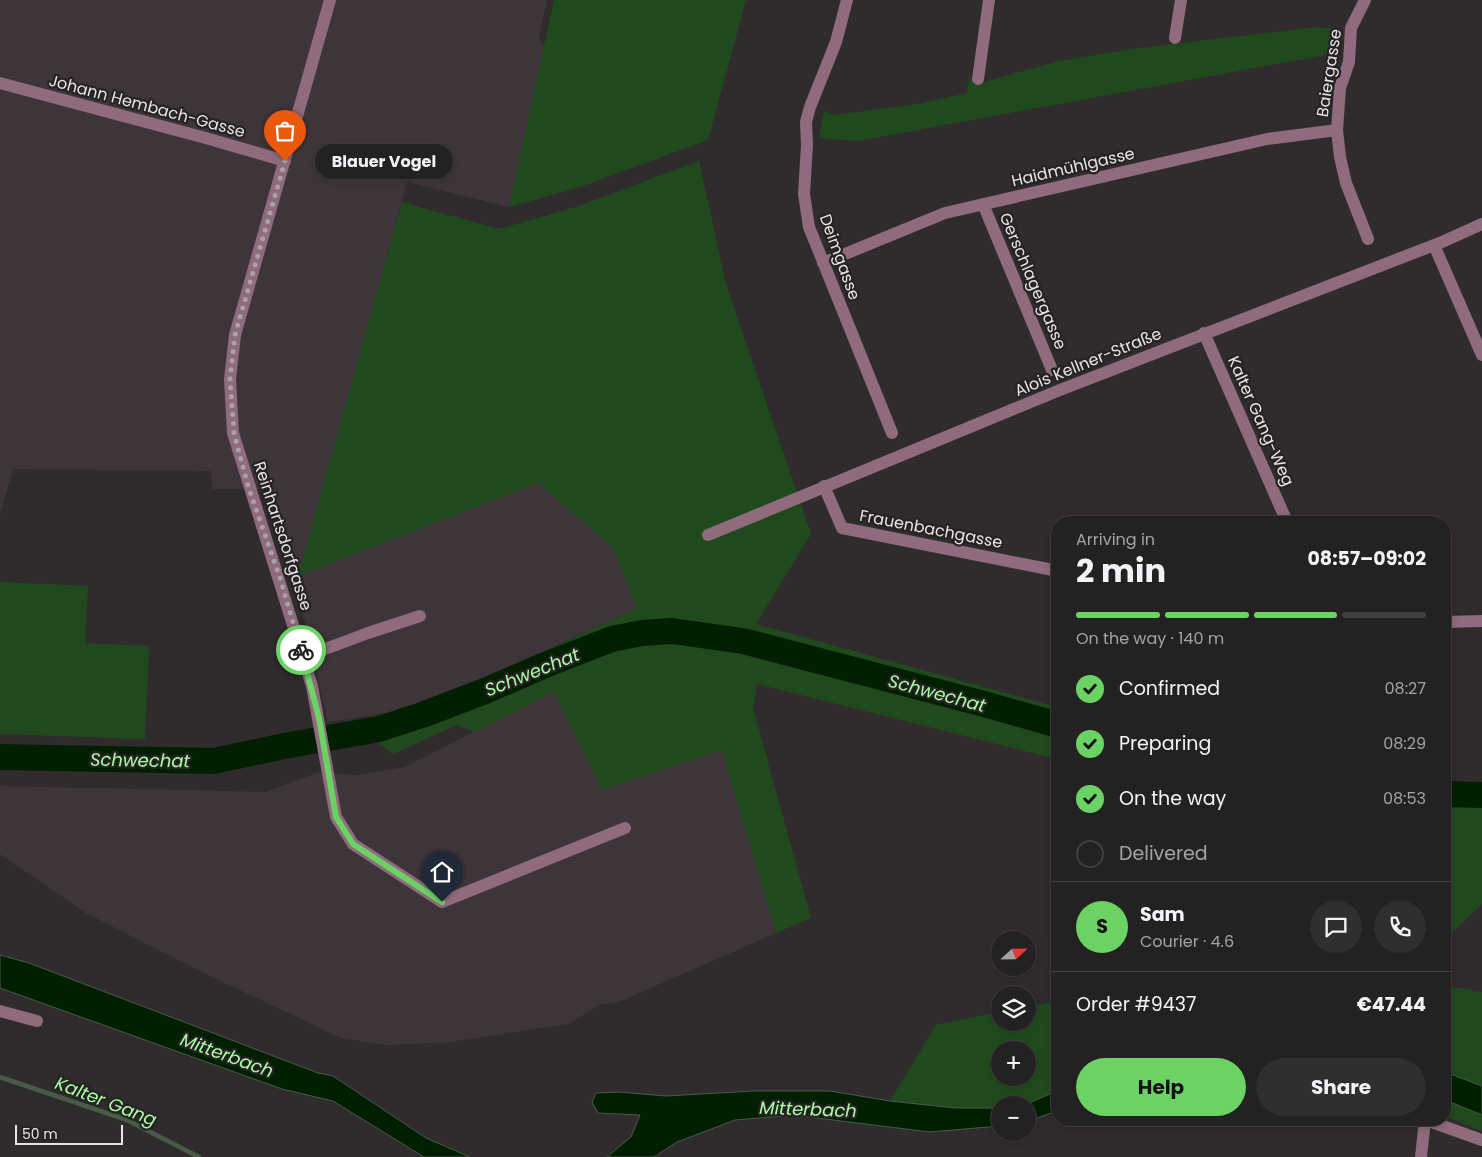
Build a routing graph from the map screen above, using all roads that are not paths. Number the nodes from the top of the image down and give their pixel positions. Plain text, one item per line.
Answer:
1 (330, 0) edge
2 (847, 0) edge
3 (989, 0) edge
4 (1180, 0) edge
5 (1365, 0) edge
6 (1175, 38) dead end
7 (978, 79) dead end
8 (0, 83) edge
9 (1337, 130) junction
10 (285, 161) junction
11 (983, 204) junction
12 (1482, 224) edge
13 (1368, 239) dead end
14 (1434, 245) junction
15 (824, 263) junction
16 (1204, 333) junction
17 (1482, 355) edge
18 (1052, 370) dead end
19 (892, 433) dead end
20 (824, 486) junction
21 (1284, 516) edge
22 (708, 535) dead end
23 (1051, 570) edge
24 (420, 616) dead end
25 (1482, 620) edge
26 (1451, 622) edge
27 (304, 657) junction
28 (625, 828) dead end
29 (0, 1011) edge
30 (37, 1021) dead end
31 (1424, 1126) edge
32 (1442, 1126) edge
33 (1482, 1140) edge
34 (1421, 1157) edge

1 - 10 street, Reinhartsdorfgasse
2 - 15 street, Deimgasse
3 - 7 street
4 - 6 street
5 - 9 street, Baiergasse
8 - 10 street, Johann Hembach-Gasse
9 - 11 street, Haidmühlgasse
9 - 13 street, Baiergasse
10 - 27 street, Reinhartsdorfgasse
11 - 15 street, Haidmühlgasse
11 - 18 street, Gerschlagergasse
12 - 14 street, Alois Kellner-Straße
14 - 16 street, Alois Kellner-Straße
14 - 17 street
15 - 19 street, Deimgasse
16 - 20 street, Alois Kellner-Straße
16 - 21 street, Kalter Gang-Weg
20 - 22 street, Alois Kellner-Straße
20 - 23 street, Frauenbachgasse
24 - 27 street
25 - 26 street
27 - 28 street, Reinhartsdorfgasse
29 - 30 street
31 - 34 street
32 - 33 street

